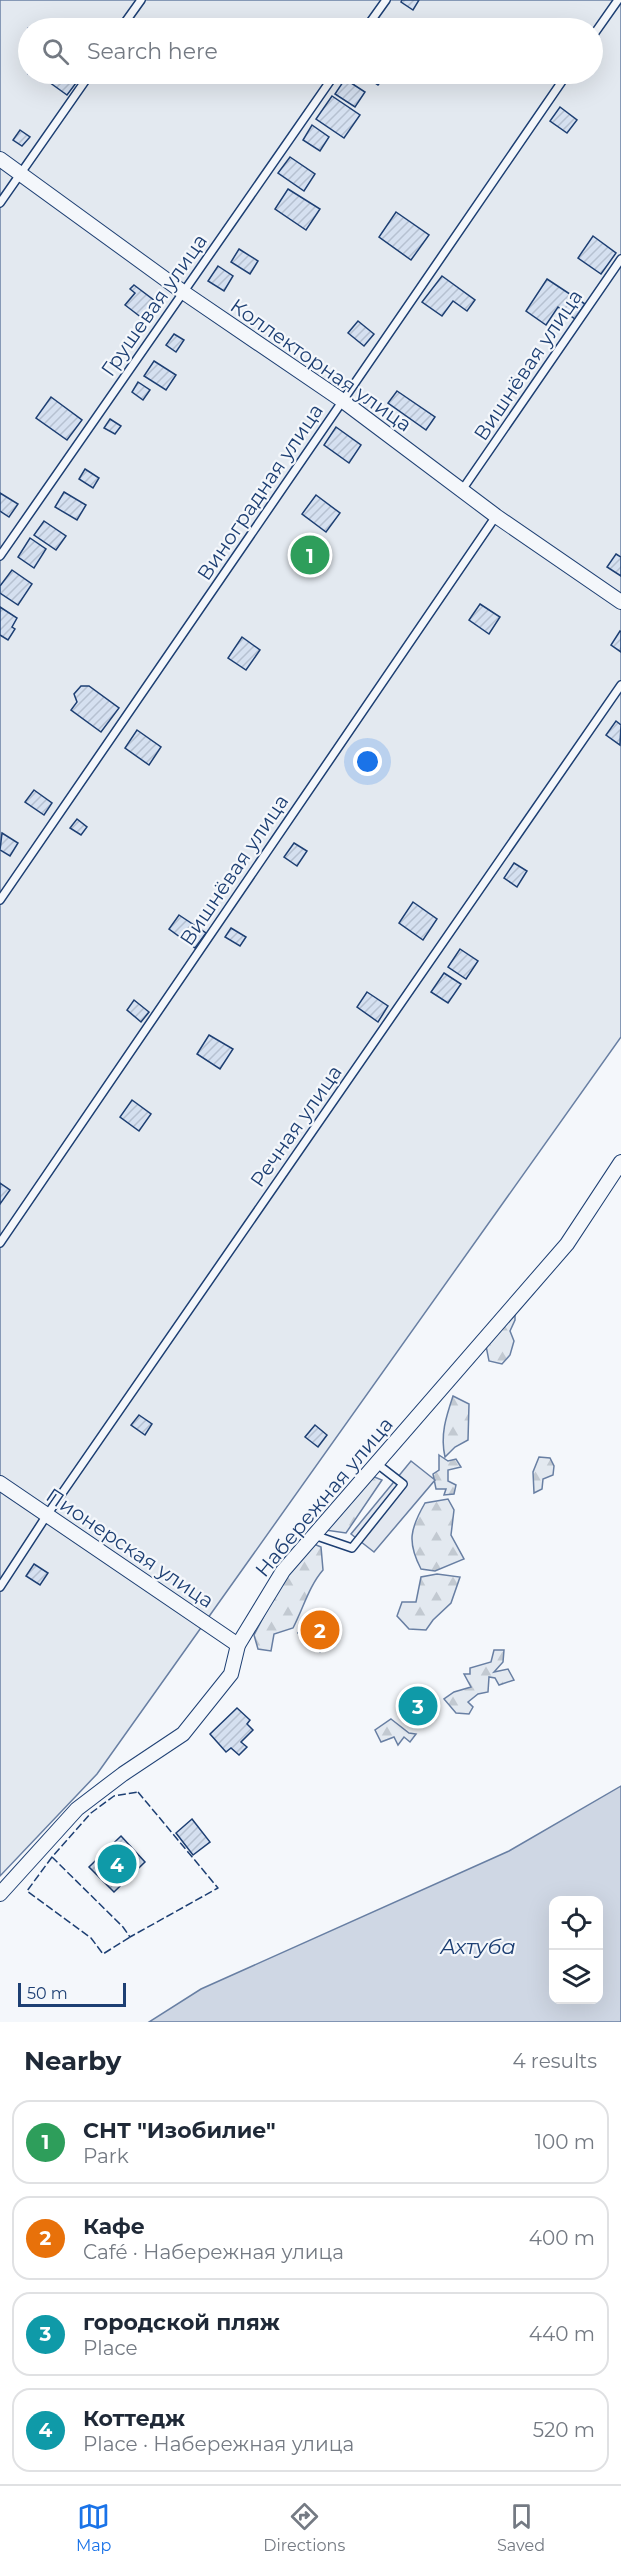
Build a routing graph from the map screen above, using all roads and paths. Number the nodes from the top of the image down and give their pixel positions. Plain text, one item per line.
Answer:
1 (141, 0) edge
2 (386, 0) edge
3 (618, 0) edge
4 (128, 18) edge
5 (373, 18) edge
6 (603, 21) edge
7 (83, 84) edge
8 (328, 84) edge
9 (560, 84) edge
10 (0, 159) edge
11 (21, 173) junction
12 (0, 203) edge
13 (621, 259) edge
14 (183, 292) junction
15 (343, 401) junction
16 (462, 490) junction
17 (496, 516) junction
18 (0, 556) edge
19 (621, 602) edge
20 (621, 685) edge
21 (0, 900) edge
22 (621, 1162) edge
23 (0, 1243) edge
24 (376, 1463) junction
25 (0, 1483) edge
26 (47, 1515) junction
27 (314, 1535) junction
28 (0, 1587) edge
29 (238, 1645) junction
30 (0, 1894) edge

1 - 4 lane
2 - 5 lane
3 - 6 lane
7 - 11 lane
8 - 14 lane, Грушевая улица
9 - 15 lane, Виноградная улица
10 - 11 street, Коллекторная улица
11 - 12 lane
11 - 14 street, Коллекторная улица
13 - 16 lane, Вишнёвая улица
14 - 15 street, Коллекторная улица
14 - 18 lane, Грушевая улица
15 - 16 street, Коллекторная улица
15 - 21 lane, Виноградная улица
16 - 17 street, Коллекторная улица
17 - 19 street, Коллекторная улица
17 - 23 lane, Вишнёвая улица
20 - 26 lane, Речная улица
22 - 24 street, Набережная улица
24 - 27 street, Набережная улица
24 - 27 lane
25 - 26 street, Пионерская улица
26 - 28 lane, Речная улица
26 - 29 street, Пионерская улица
27 - 29 street, Набережная улица
29 - 30 street, Набережная улица

